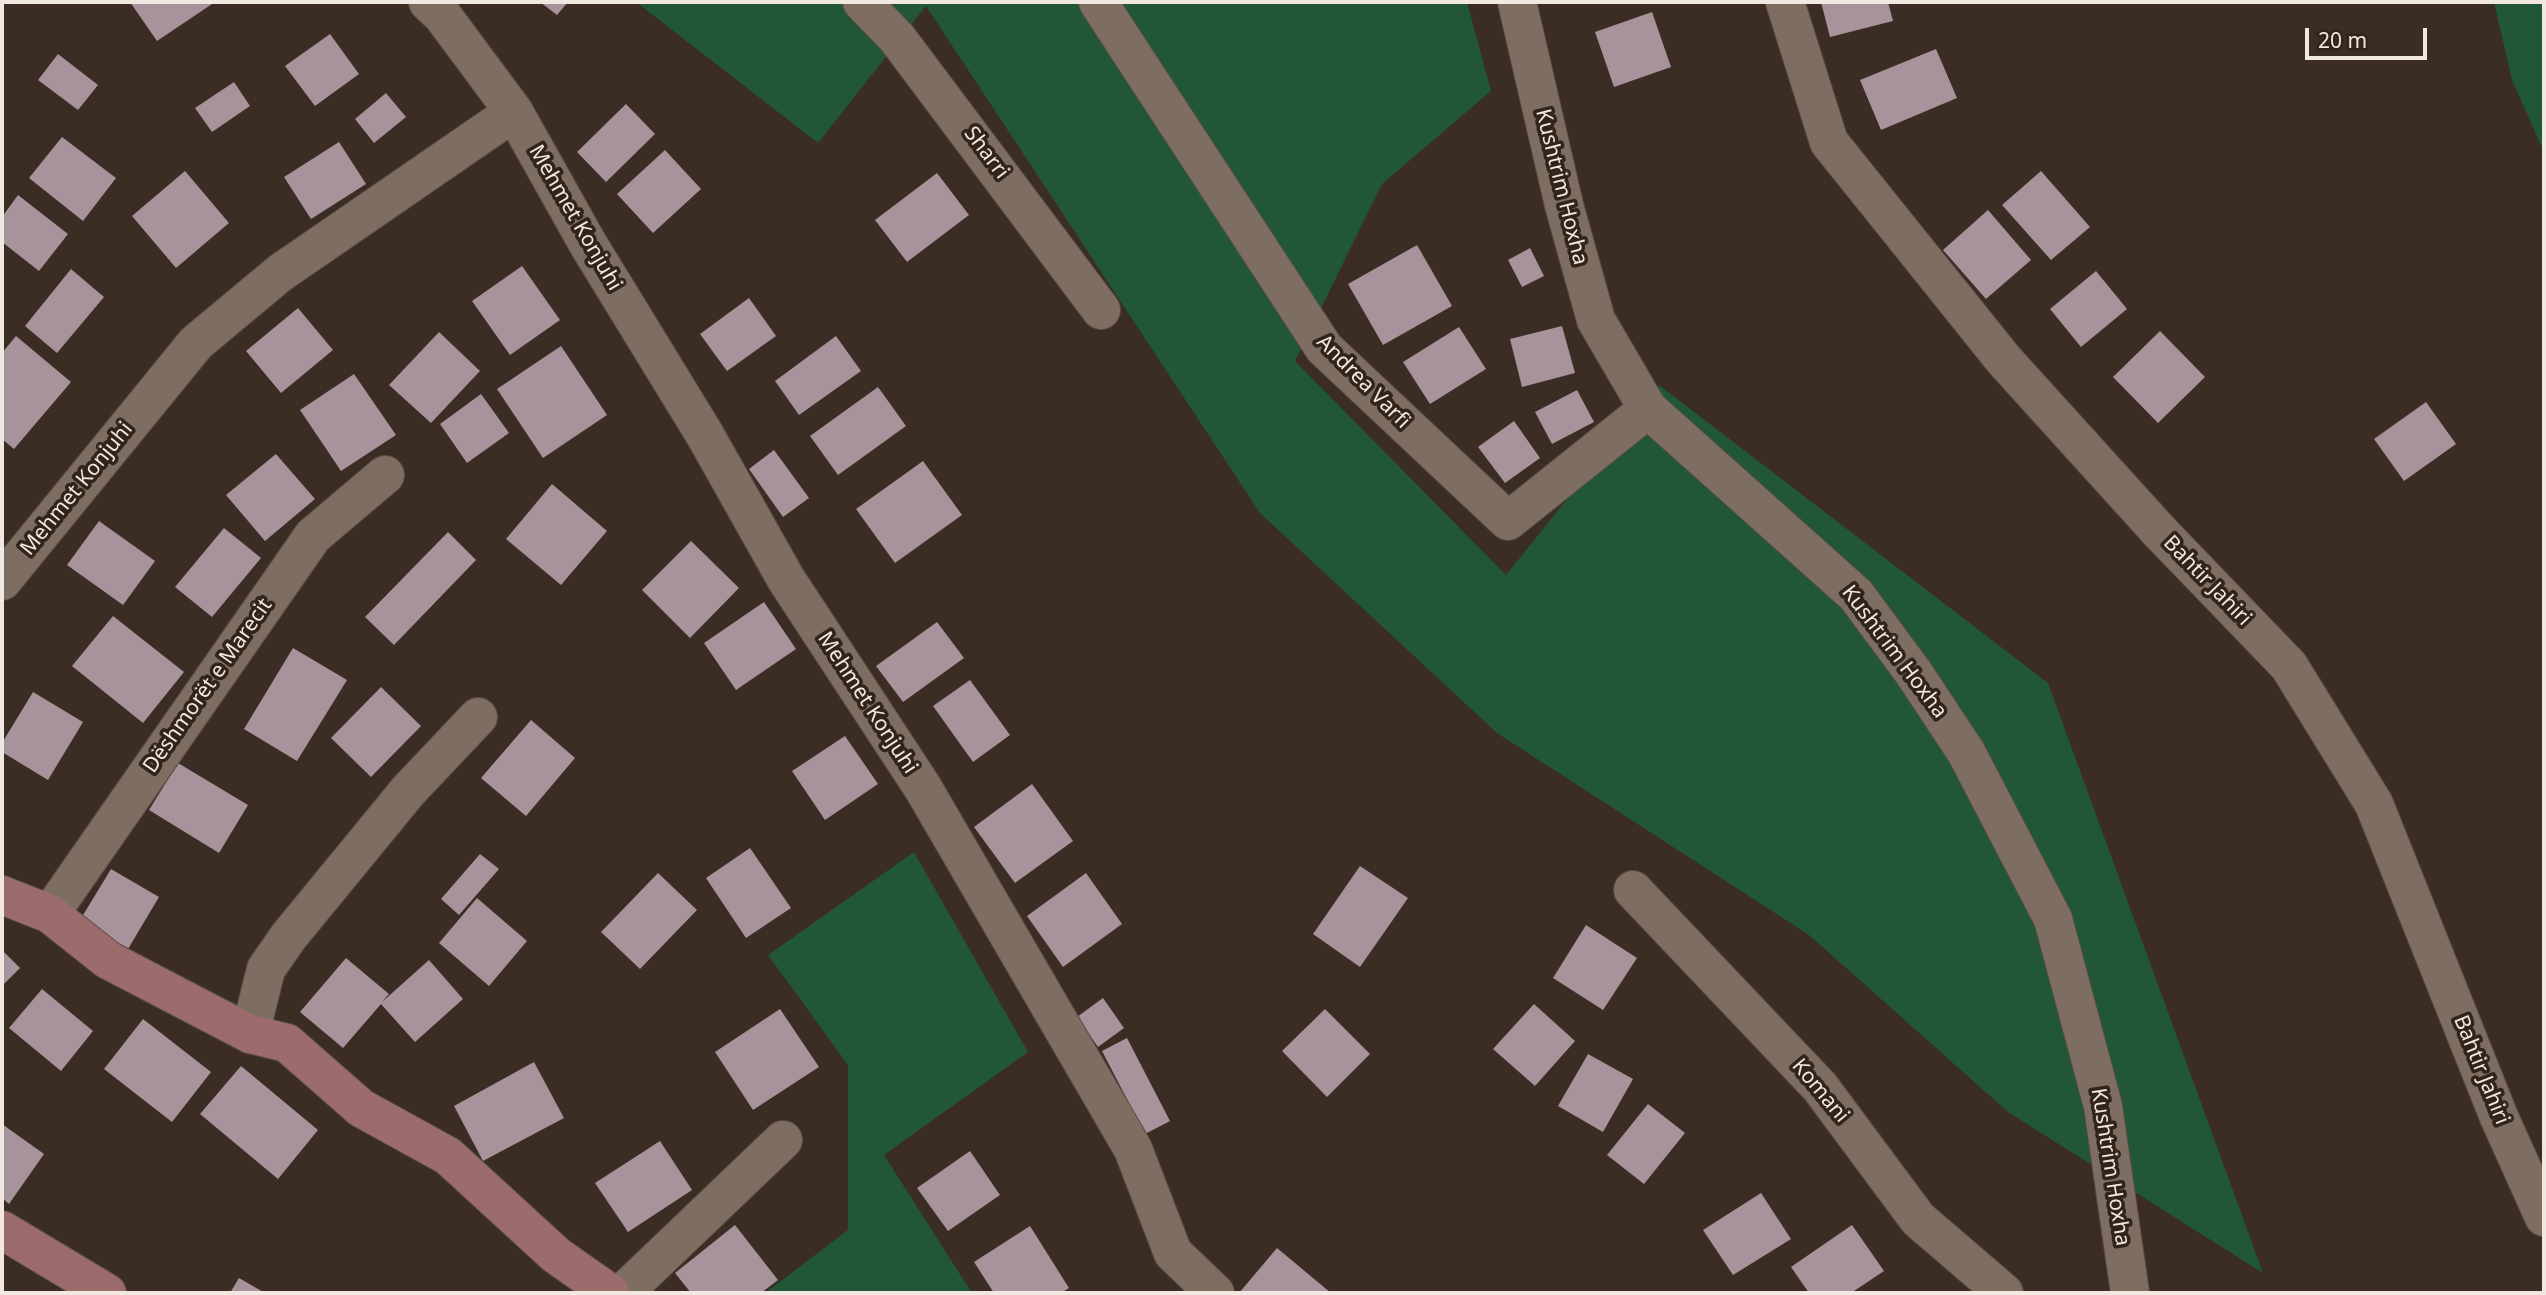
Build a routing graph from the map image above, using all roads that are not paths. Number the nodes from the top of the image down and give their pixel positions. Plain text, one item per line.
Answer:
1 (428, 2) edge
2 (862, 2) edge
3 (1098, 2) edge
4 (1517, 2) edge
5 (1785, 2) edge
6 (514, 112) junction
7 (1101, 310) dead end
8 (1648, 409) junction
9 (385, 475) dead end
10 (2, 581) edge
11 (478, 717) dead end
12 (1633, 890) dead end
13 (2, 895) edge
14 (50, 914) junction
15 (250, 1034) junction
16 (783, 1140) dead end
17 (2544, 1217) edge
18 (2, 1230) edge
19 (107, 1293) edge
20 (610, 1293) edge
21 (623, 1293) edge
22 (1215, 1293) edge
23 (2004, 1293) edge
24 (2130, 1293) edge

1 - 6 street, Mehmet Konjuhi
2 - 7 street, Sharri
3 - 8 street, Andrea Varfi
4 - 8 street, Kushtrim Hoxha
5 - 17 street, Bahtir Jahiri
6 - 10 street, Mehmet Konjuhi
6 - 22 street, Mehmet Konjuhi
8 - 24 street, Kushtrim Hoxha
9 - 14 street, Dëshmorët e Marecit
11 - 15 street
12 - 23 street, Komani
13 - 14 street
14 - 15 street
15 - 20 street
16 - 21 street
18 - 19 street

